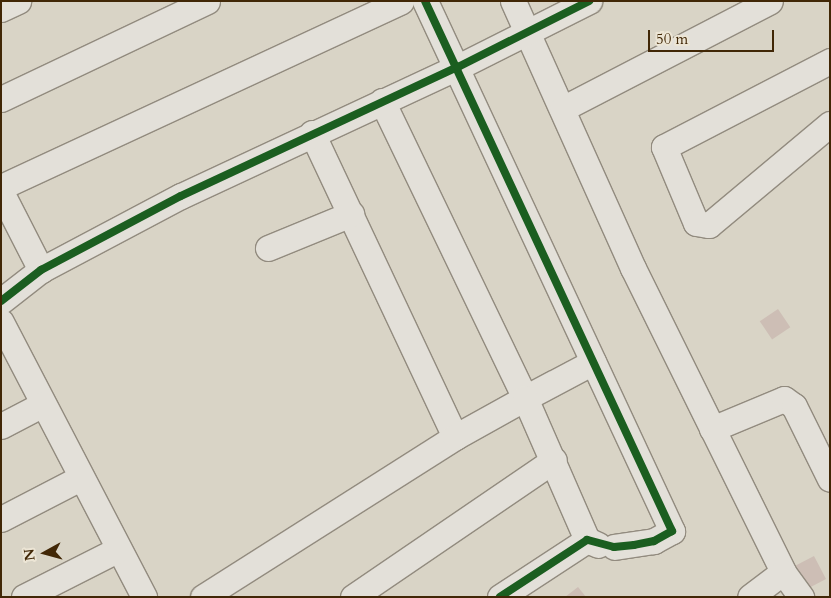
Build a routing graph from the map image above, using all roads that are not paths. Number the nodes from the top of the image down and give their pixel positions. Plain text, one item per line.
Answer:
1 (18, 1) edge
2 (207, 1) edge
3 (401, 1) edge
4 (425, 1) edge
5 (513, 1) edge
6 (589, 1) edge
7 (770, 1) edge
8 (1, 9) edge
9 (528, 32) junction
10 (830, 61) edge
11 (458, 67) junction
12 (1, 99) edge
13 (382, 101) junction
14 (562, 109) junction
15 (830, 124) edge
16 (312, 133) junction
17 (1, 187) edge
18 (1, 192) edge
19 (351, 214) junction
20 (268, 248) dead end
21 (41, 270) junction
22 (1, 301) edge
23 (1, 322) edge
24 (594, 362) junction
25 (525, 398) junction
26 (43, 404) junction
27 (1, 426) edge
28 (712, 429) junction
29 (455, 437) junction
30 (554, 460) junction
31 (80, 478) junction
32 (830, 479) edge
33 (1, 520) edge
34 (600, 544) junction
35 (119, 549) junction
36 (783, 572) junction
37 (205, 596) edge
38 (24, 597) edge
39 (144, 597) edge
40 (353, 597) edge
41 (500, 597) edge
42 (750, 597) edge
43 (801, 597) edge

1 - 8 street
2 - 12 street
3 - 17 street
4 - 11 street
5 - 9 street
6 - 9 street
7 - 14 street
9 - 11 street
9 - 14 street
10 - 15 street
11 - 13 street
11 - 24 street
13 - 16 street
13 - 25 street
14 - 28 street
16 - 19 street
16 - 21 street
18 - 21 street
19 - 20 street
19 - 29 street
21 - 22 street
23 - 26 street
24 - 25 street
24 - 34 street
25 - 29 street
25 - 30 street
26 - 27 street
26 - 31 street
28 - 32 street
28 - 36 street
29 - 37 street
30 - 34 street
30 - 40 street
31 - 33 street
31 - 35 street
34 - 41 street
35 - 38 street
35 - 39 street
36 - 42 street
36 - 43 street

